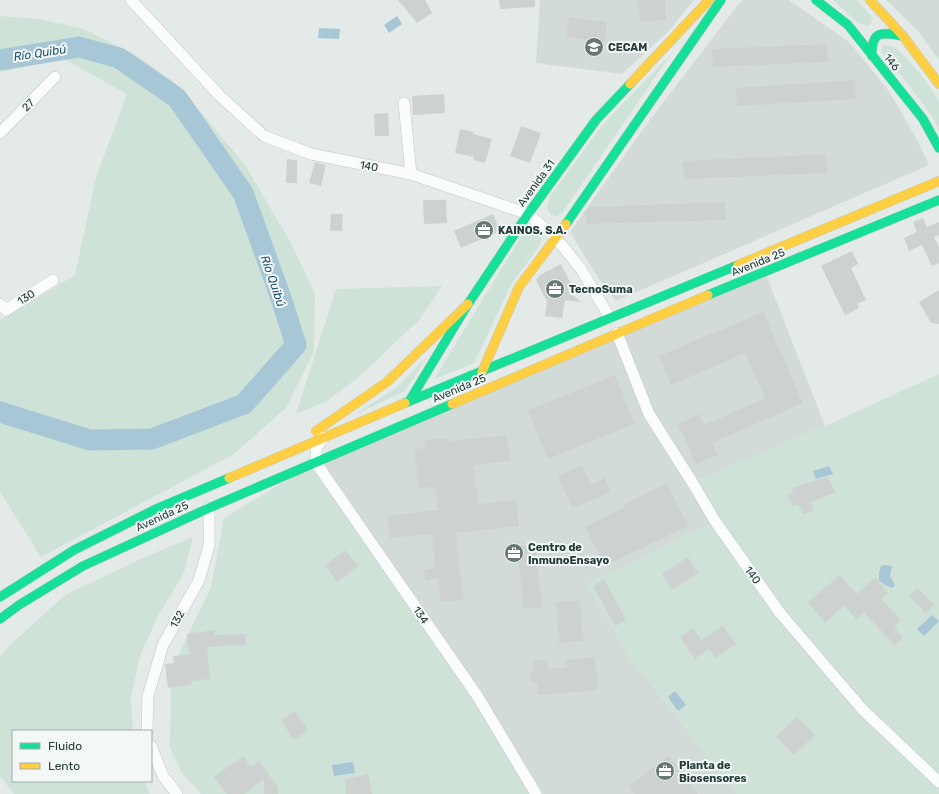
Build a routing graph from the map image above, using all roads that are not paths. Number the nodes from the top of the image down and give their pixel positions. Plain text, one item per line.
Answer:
1 (131, 0) edge
2 (709, 0) edge
3 (721, 0) edge
4 (816, 0) edge
5 (870, 0) edge
6 (903, 36) junction
7 (872, 56) junction
8 (55, 77) dead end
9 (939, 84) edge
10 (404, 103) dead end
11 (0, 132) edge
12 (939, 148) edge
13 (411, 174) junction
14 (939, 181) edge
15 (939, 200) edge
16 (528, 214) junction
17 (556, 238) junction
18 (53, 280) dead end
19 (0, 304) edge
20 (468, 304) junction
21 (610, 318) junction
22 (617, 333) junction
23 (482, 372) junction
24 (410, 400) junction
25 (461, 400) junction
26 (324, 437) junction
27 (316, 463) junction
28 (241, 473) junction
29 (209, 508) junction
30 (2, 591) edge
31 (0, 620) edge
32 (147, 730) edge
33 (152, 748) edge
34 (939, 782) edge
35 (177, 794) edge
36 (536, 794) edge

1 - 13 street, 140
2 - 16 main road, Avenida 31
3 - 17 main road
4 - 7 main road, 146
5 - 6 main road
6 - 7 main road
6 - 9 main road
7 - 12 main road, 146
8 - 11 street, 27
10 - 13 street
13 - 16 street, 140
14 - 21 main road, Avenida 25
15 - 22 main road, Avenida 25
16 - 17 street, 140
16 - 20 main road, Avenida 31
17 - 21 street, 140
17 - 23 main road
18 - 19 street, 130
20 - 24 main road, Avenida 31
20 - 28 main road
21 - 23 main road, Avenida 25
22 - 25 main road, Avenida 25
22 - 34 street, 140
23 - 24 main road, Avenida 25
23 - 25 main road
24 - 26 main road, Avenida 25
25 - 27 main road, Avenida 25
26 - 27 street
26 - 28 main road, Avenida 25
27 - 29 main road, Avenida 25
27 - 36 street, 134
28 - 30 main road, Avenida 25
29 - 31 main road, Avenida 25
29 - 32 street, 132
33 - 35 street

